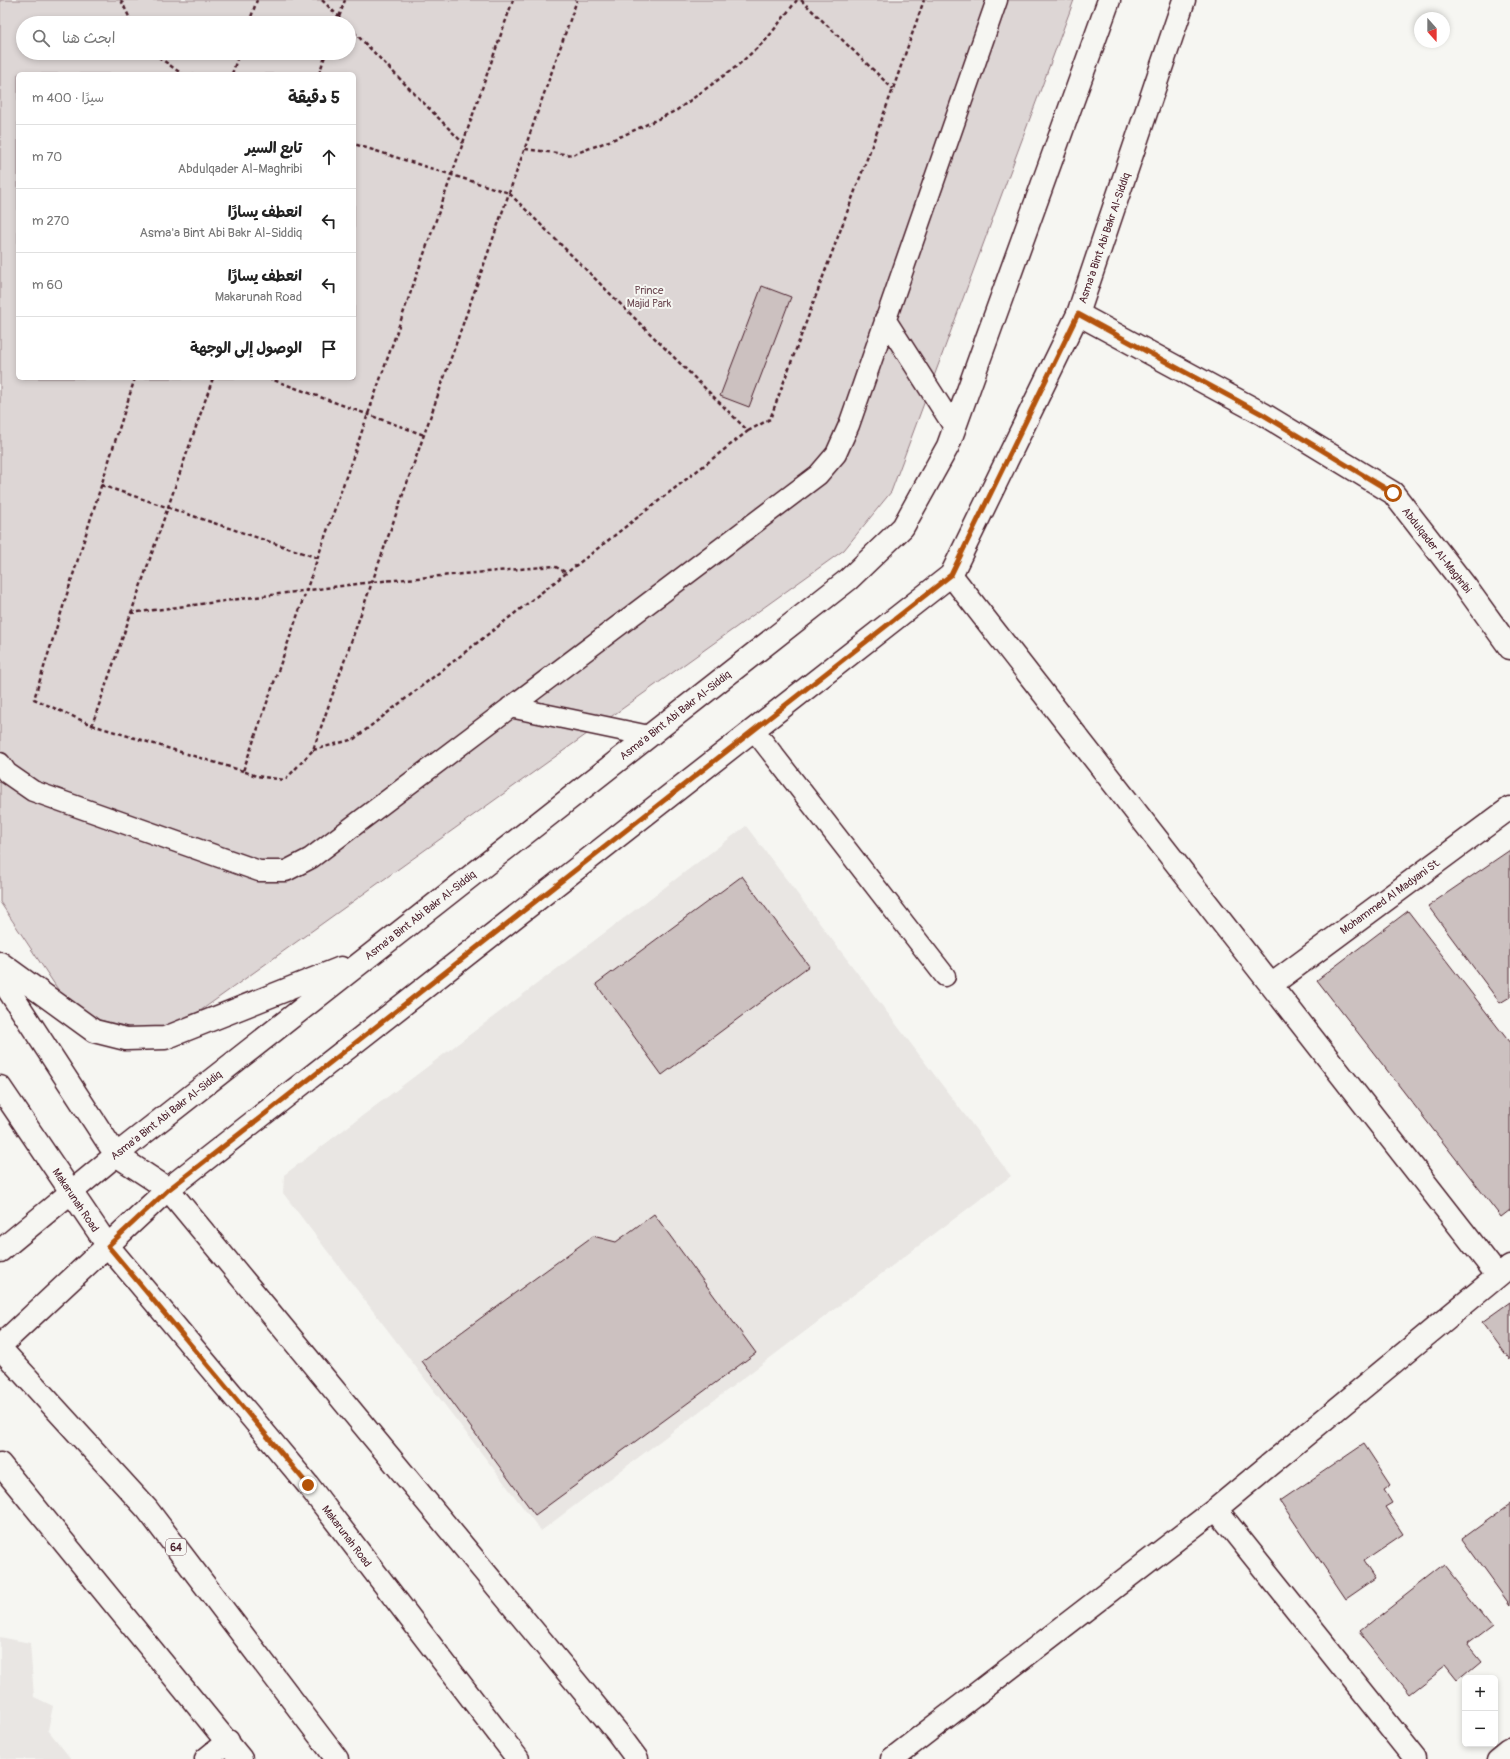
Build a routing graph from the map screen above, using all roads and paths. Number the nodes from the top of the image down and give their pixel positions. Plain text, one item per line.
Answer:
1 (121, 0) edge
2 (257, 0) edge
3 (322, 0) edge
4 (345, 0) edge
5 (513, 0) edge
6 (577, 0) edge
7 (797, 0) edge
8 (801, 0) edge
9 (924, 0) edge
10 (997, 0) edge
11 (1109, 0) edge
12 (1184, 0) edge
13 (129, 16) edge
14 (251, 16) edge
15 (338, 16) edge
16 (339, 16) edge
17 (356, 34) edge
18 (163, 60) edge
19 (237, 60) edge
20 (324, 60) edge
21 (179, 72) edge
22 (233, 72) edge
23 (320, 72) edge
24 (893, 89) junction
25 (463, 143) junction
26 (356, 145) edge
27 (525, 149) junction
28 (452, 175) junction
29 (510, 193) junction
30 (1078, 314) junction
31 (885, 319) junction
32 (134, 380) edge
33 (212, 380) edge
34 (274, 380) edge
35 (368, 414) junction
36 (954, 428) junction
37 (748, 431) junction
38 (424, 434) junction
39 (101, 485) junction
40 (168, 508) junction
41 (318, 558) junction
42 (567, 573) junction
43 (951, 575) junction
44 (372, 582) junction
45 (306, 590) junction
46 (131, 613) junction
47 (1510, 648) edge
48 (510, 707) junction
49 (92, 725) junction
50 (754, 730) junction
51 (649, 736) junction
52 (313, 750) junction
53 (0, 763) edge
54 (243, 772) junction
55 (1510, 808) edge
56 (364, 958) junction
57 (0, 963) edge
58 (945, 976) dead end
59 (0, 977) edge
60 (1271, 985) junction
61 (0, 1087) edge
62 (116, 1155) junction
63 (168, 1190) junction
64 (71, 1193) junction
65 (108, 1246) junction
66 (0, 1252) edge
67 (1504, 1271) edge
68 (0, 1347) edge
69 (0, 1464) edge
70 (1216, 1509) junction
71 (228, 1741) junction
72 (1510, 1750) edge
73 (206, 1759) edge
74 (241, 1759) edge
75 (337, 1759) edge
76 (518, 1759) edge
77 (637, 1759) edge
78 (892, 1759) edge
79 (1416, 1759) edge
80 (1499, 1759) edge

1 - 13 path
2 - 14 path
3 - 15 path
4 - 16 path
5 - 25 path
6 - 27 path
7 - 27 path
8 - 24 path
9 - 24 path
10 - 31 lane
11 - 36 street, Asma'a Bint Abi Bakr Al-Siddiq
12 - 30 street, Asma'a Bint Abi Bakr Al-Siddiq
17 - 25 path
18 - 21 path
19 - 22 path
20 - 23 path
24 - 37 path
25 - 28 path
26 - 28 path
27 - 29 path
28 - 29 path
28 - 35 path
29 - 37 path
29 - 38 path
30 - 43 street, Asma'a Bint Abi Bakr Al-Siddiq
30 - 47 street, Abdulqader Al-Maghribi
31 - 36 lane
31 - 48 lane
32 - 39 path
33 - 40 path
34 - 35 path
35 - 38 path
35 - 41 path
36 - 51 street, Asma'a Bint Abi Bakr Al-Siddiq
37 - 42 path
38 - 44 path
39 - 40 path
39 - 49 path
40 - 41 path
40 - 46 path
41 - 45 path
42 - 44 path
42 - 52 path
43 - 50 street, Asma'a Bint Abi Bakr Al-Siddiq
43 - 60 street
44 - 45 path
44 - 52 path
45 - 46 path
45 - 54 path
46 - 49 path
48 - 51 lane
48 - 53 lane
49 - 54 path
50 - 58 lane
50 - 63 street, Asma'a Bint Abi Bakr Al-Siddiq
51 - 56 street, Asma'a Bint Abi Bakr Al-Siddiq
52 - 54 path
55 - 60 street, Mohammed Al Madyani St.
56 - 57 street
56 - 62 street, Asma'a Bint Abi Bakr Al-Siddiq
59 - 62 street
60 - 67 street
61 - 64 street, Makarunah Road
62 - 63 street
62 - 64 street, Asma'a Bint Abi Bakr Al-Siddiq
63 - 65 street, Asma'a Bint Abi Bakr Al-Siddiq
63 - 77 street
64 - 65 street, Makarunah Road
64 - 66 street, Asma'a Bint Abi Bakr Al-Siddiq
65 - 68 street, Asma'a Bint Abi Bakr Al-Siddiq
65 - 76 street, Makarunah Road
67 - 70 street
68 - 75 street, 64
69 - 71 street
70 - 78 street
70 - 79 street
71 - 73 street
71 - 74 street
72 - 80 street

